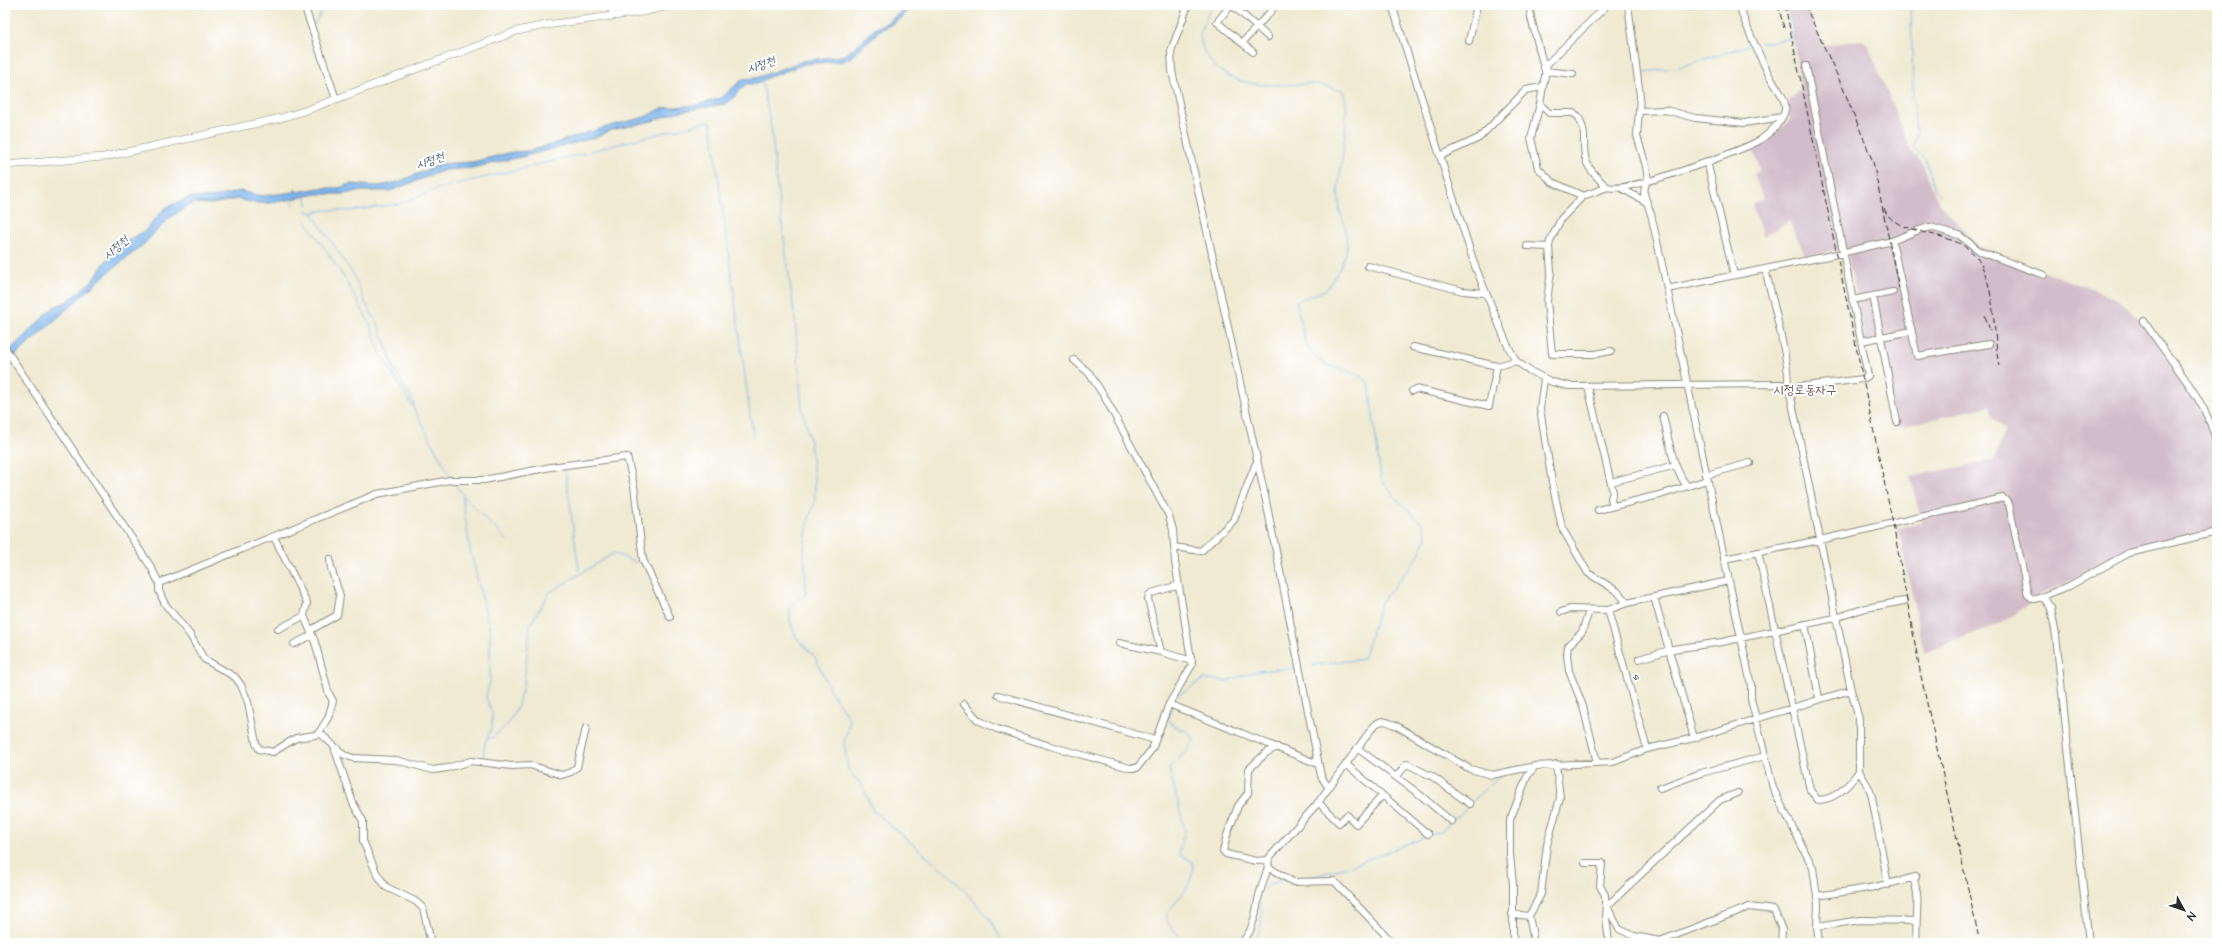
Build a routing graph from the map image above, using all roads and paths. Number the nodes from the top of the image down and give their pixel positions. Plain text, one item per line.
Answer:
1 (304, 5) edge
2 (609, 5) edge
3 (671, 5) edge
4 (1188, 5) edge
5 (1232, 5) edge
6 (1266, 5) edge
7 (1392, 5) edge
8 (1477, 5) edge
9 (1535, 5) edge
10 (1607, 5) edge
11 (1628, 5) edge
12 (1740, 5) edge
13 (614, 16) junction
14 (1257, 26) junction
15 (1268, 37) dead end
16 (1469, 41) dead end
17 (1242, 43) junction
18 (1253, 52) dead end
19 (1806, 66) dead end
20 (1544, 71) junction
21 (1573, 74) dead end
22 (1542, 87) junction
23 (336, 99) junction
24 (1540, 104) junction
25 (1639, 111) junction
26 (1782, 117) junction
27 (1440, 156) junction
28 (1707, 161) junction
29 (5, 165) edge
30 (1648, 181) junction
31 (1608, 187) junction
32 (1620, 187) junction
33 (1583, 196) junction
34 (1648, 204) junction
35 (1892, 241) junction
36 (1527, 246) dead end
37 (1549, 247) junction
38 (1843, 252) junction
39 (1368, 266) dead end
40 (1765, 269) junction
41 (1734, 275) junction
42 (2044, 275) dead end
43 (1667, 289) junction
44 (1893, 292) dead end
45 (1485, 293) junction
46 (1873, 296) junction
47 (1852, 300) junction
48 (2144, 321) dead end
49 (1912, 331) junction
50 (1881, 338) junction
51 (1861, 342) junction
52 (1990, 344) dead end
53 (1413, 347) dead end
54 (5, 348) edge
55 (1611, 351) dead end
56 (1074, 360) dead end
57 (1516, 361) junction
58 (1497, 366) junction
59 (1544, 379) junction
60 (1688, 385) junction
61 (1588, 387) junction
62 (1788, 387) junction
63 (1412, 391) dead end
64 (1663, 416) dead end
65 (1896, 422) dead end
66 (2217, 445) edge
67 (1256, 463) junction
68 (1750, 463) dead end
69 (1676, 465) junction
70 (1707, 478) junction
71 (1611, 482) junction
72 (1687, 486) junction
73 (1612, 506) junction
74 (1598, 510) dead end
75 (2217, 532) edge
76 (274, 537) junction
77 (1820, 540) junction
78 (1174, 547) junction
79 (1758, 552) junction
80 (330, 559) dead end
81 (1724, 559) junction
82 (1728, 581) junction
83 (159, 583) junction
84 (1179, 585) junction
85 (1654, 597) junction
86 (2043, 597) junction
87 (1904, 600) dead end
88 (1627, 603) junction
89 (1608, 610) junction
90 (1589, 611) junction
91 (1561, 612) dead end
92 (304, 616) junction
93 (670, 617) dead end
94 (1835, 618) junction
95 (1805, 624) junction
96 (278, 629) dead end
97 (1775, 630) junction
98 (312, 633) junction
99 (1741, 638) junction
100 (1118, 643) dead end
101 (294, 644) dead end
102 (1668, 651) junction
103 (1161, 652) junction
104 (1639, 659) dead end
105 (1192, 661) junction
106 (1851, 690) junction
107 (998, 695) dead end
108 (1819, 698) junction
109 (964, 704) dead end
110 (1169, 704) junction
111 (1792, 706) junction
112 (1756, 718) junction
113 (586, 728) dead end
114 (318, 734) junction
115 (1694, 738) junction
116 (1156, 740) junction
117 (1277, 747) junction
118 (335, 748) junction
119 (1357, 748) junction
120 (1647, 749) junction
121 (1765, 756) junction
122 (1598, 763) junction
123 (1318, 764) junction
124 (1346, 764) junction
125 (1556, 764) junction
126 (1535, 766) junction
127 (1859, 771) junction
128 (1396, 777) junction
129 (1328, 787) junction
130 (1660, 788) dead end
131 (1738, 793) dead end
132 (1382, 796) junction
133 (1318, 802) junction
134 (1470, 804) dead end
135 (1451, 821) dead end
136 (1428, 834) dead end
137 (1268, 860) junction
138 (1585, 863) dead end
139 (1268, 867) junction
140 (1888, 885) junction
141 (1817, 896) junction
142 (1607, 906) junction
143 (1512, 914) junction
144 (1529, 916) junction
145 (1916, 921) junction
146 (1817, 927) junction
147 (1534, 936) dead end
148 (431, 943) edge
149 (1242, 943) edge
150 (1393, 943) edge
151 (1513, 943) edge
152 (1610, 943) edge
153 (1782, 943) edge
154 (1819, 943) edge
155 (1917, 943) edge
156 (2089, 943) edge

1 - 23 street
2 - 13 street
3 - 13 main road
4 - 67 street
5 - 14 street
5 - 17 street
6 - 14 street
7 - 27 street
8 - 16 street
9 - 20 street
10 - 20 street
11 - 25 street
12 - 26 street
13 - 23 main road
14 - 15 street
14 - 17 street
17 - 18 street
19 - 38 street
20 - 21 street
20 - 22 street
22 - 24 street
22 - 27 street
23 - 29 main road
24 - 31 street
24 - 33 street
25 - 26 street
25 - 30 street
26 - 28 street
27 - 45 street
28 - 30 street
28 - 41 street
30 - 32 street
30 - 34 street
31 - 32 street
31 - 33 street
32 - 34 street
33 - 37 street
34 - 43 street
35 - 38 street
35 - 42 street
35 - 49 street
36 - 37 street
37 - 55 street
38 - 40 street
38 - 47 street
39 - 45 street
40 - 41 street
40 - 62 street
41 - 43 street
43 - 60 street
44 - 46 street
45 - 57 street
46 - 47 street
46 - 50 street
47 - 51 street
48 - 66 street
49 - 50 street
49 - 52 street
50 - 51 street
50 - 65 street
51 - 62 street
53 - 58 street
54 - 83 street
56 - 78 street
57 - 58 street
57 - 59 street
58 - 63 street
59 - 61 street
59 - 88 street
60 - 61 street
60 - 62 street
60 - 70 street
61 - 71 street
62 - 77 street
64 - 69 street
67 - 78 street
67 - 123 street
68 - 70 street
69 - 71 street
69 - 72 street
70 - 72 street
70 - 81 street
71 - 73 street
72 - 73 street
73 - 74 street
75 - 86 street
76 - 83 street
76 - 92 street
76 - 93 street
77 - 79 street
77 - 86 street
77 - 94 street
78 - 84 street
79 - 81 street
79 - 97 street
80 - 98 street
81 - 82 street
82 - 85 street
82 - 99 street
83 - 114 street
84 - 103 street
84 - 105 street
85 - 88 street
85 - 102 street
86 - 156 street
87 - 94 street
88 - 89 street
89 - 90 street
89 - 120 street, s
90 - 91 street
90 - 122 street
92 - 96 street
92 - 98 street
94 - 95 street
94 - 106 street
95 - 97 street
95 - 108 street
97 - 99 street
97 - 111 street
98 - 101 street
98 - 114 street
99 - 102 street
99 - 112 street
100 - 103 street
102 - 104 street
102 - 115 street
103 - 105 street
105 - 110 street
106 - 108 street
106 - 127 street
107 - 116 street
108 - 111 street
109 - 116 street
110 - 116 street
110 - 117 street
111 - 112 street
111 - 127 street
112 - 115 street
112 - 121 street
113 - 118 street
114 - 118 street
115 - 120 street
117 - 123 street
117 - 137 street
118 - 148 street
119 - 124 street
119 - 126 street
119 - 128 street
120 - 122 street
121 - 130 street
121 - 141 street
122 - 125 street
123 - 129 street
124 - 129 street
124 - 132 street
125 - 126 street
125 - 144 street
126 - 143 street
127 - 140 street
128 - 134 street
128 - 135 street
129 - 133 street
131 - 142 street
132 - 133 street
132 - 136 street
133 - 137 street
137 - 139 street
138 - 142 street
139 - 149 street
139 - 150 street
140 - 141 street
140 - 145 street
141 - 146 street
142 - 152 street
142 - 153 street
143 - 144 street
143 - 151 street
144 - 147 street
145 - 146 street
145 - 155 street
146 - 154 street

